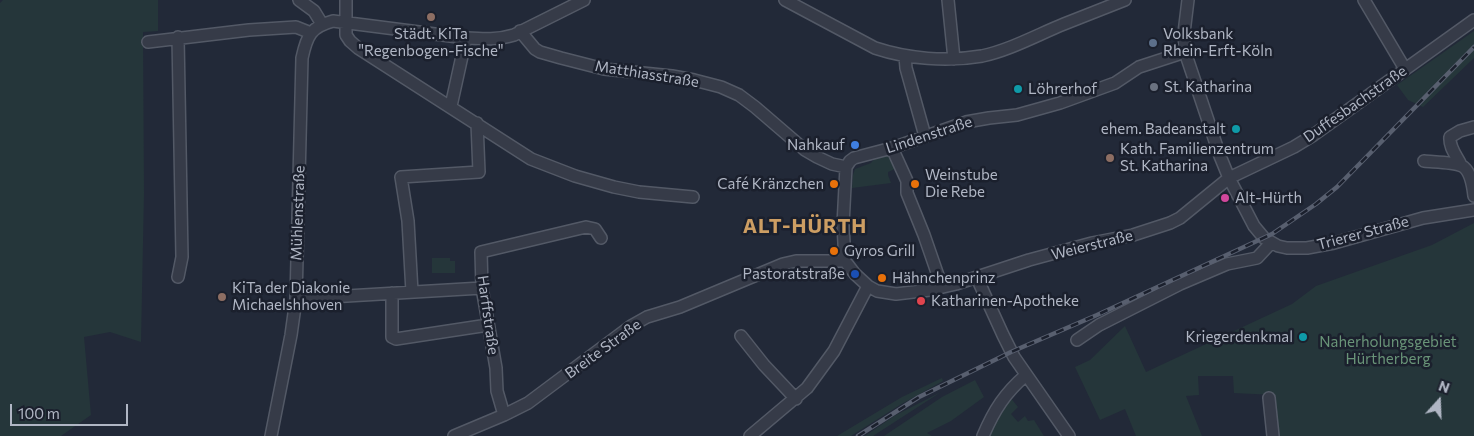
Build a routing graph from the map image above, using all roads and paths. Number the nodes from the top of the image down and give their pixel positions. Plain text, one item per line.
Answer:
1 (299, 0) edge
2 (346, 0) edge
3 (584, 0) edge
4 (785, 0) edge
5 (948, 0) edge
6 (1125, 0) edge
7 (1188, 0) edge
8 (1364, 0) edge
9 (1474, 20) edge
10 (345, 21) junction
11 (322, 24) junction
12 (520, 31) junction
13 (311, 33) junction
14 (178, 37) junction
15 (466, 38) junction
16 (148, 42) dead end
17 (1185, 52) junction
18 (905, 56) junction
19 (954, 59) junction
20 (1405, 69) junction
21 (450, 106) junction
22 (477, 123) junction
23 (1474, 127) edge
24 (925, 136) junction
25 (892, 148) junction
26 (1424, 161) dead end
27 (1461, 165) junction
28 (846, 167) junction
29 (1229, 178) junction
30 (1474, 196) edge
31 (693, 197) dead end
32 (1474, 205) edge
33 (1474, 210) edge
34 (601, 238) dead end
35 (1271, 242) junction
36 (845, 262) junction
37 (178, 277) dead end
38 (977, 278) junction
39 (868, 286) junction
40 (942, 287) junction
41 (482, 288) junction
42 (412, 292) junction
43 (392, 294) junction
44 (296, 299) junction
45 (488, 325) junction
46 (741, 336) dead end
47 (1077, 340) dead end
48 (1026, 375) junction
49 (1269, 398) dead end
50 (796, 399) junction
51 (504, 415) junction
52 (271, 436) edge
53 (454, 436) edge
54 (750, 436) edge
55 (983, 436) edge
56 (1069, 436) edge
57 (1273, 436) edge

1 - 11 street
2 - 10 street
3 - 12 street
4 - 18 street
5 - 19 street
6 - 19 street
7 - 17 street
8 - 20 street
9 - 20 street, Duffesbachstraße
10 - 11 street
10 - 15 street
10 - 21 street
11 - 13 street
12 - 15 street
12 - 28 street, Matthiasstraße
13 - 14 street
13 - 44 street, Mühlenstraße
14 - 16 street
14 - 37 street
15 - 21 street
17 - 24 street, Lindenstraße
17 - 29 street
18 - 19 street
18 - 24 street
20 - 29 street, Duffesbachstraße
21 - 22 street
22 - 31 street
22 - 42 street
23 - 27 street
24 - 25 street, Lindenstraße
25 - 28 street, Lindenstraße
25 - 40 street
26 - 27 street
27 - 30 street
28 - 36 street
29 - 35 street
29 - 38 street, Weierstraße
32 - 33 street, Trierer Straße
33 - 35 street, Trierer Straße
34 - 41 street, Harffstraße
35 - 47 street
36 - 39 street
36 - 51 street, Breite Straße
38 - 40 street, Weierstraße
38 - 48 street
39 - 40 street, Weierstraße
39 - 50 street
41 - 42 street
41 - 45 street, Harffstraße
42 - 43 street
43 - 44 street
43 - 45 street
44 - 52 street, Mühlenstraße
45 - 51 street, Harffstraße
46 - 50 street
48 - 55 street
48 - 56 street
49 - 57 street
50 - 54 street
51 - 53 street, Breite Straße

